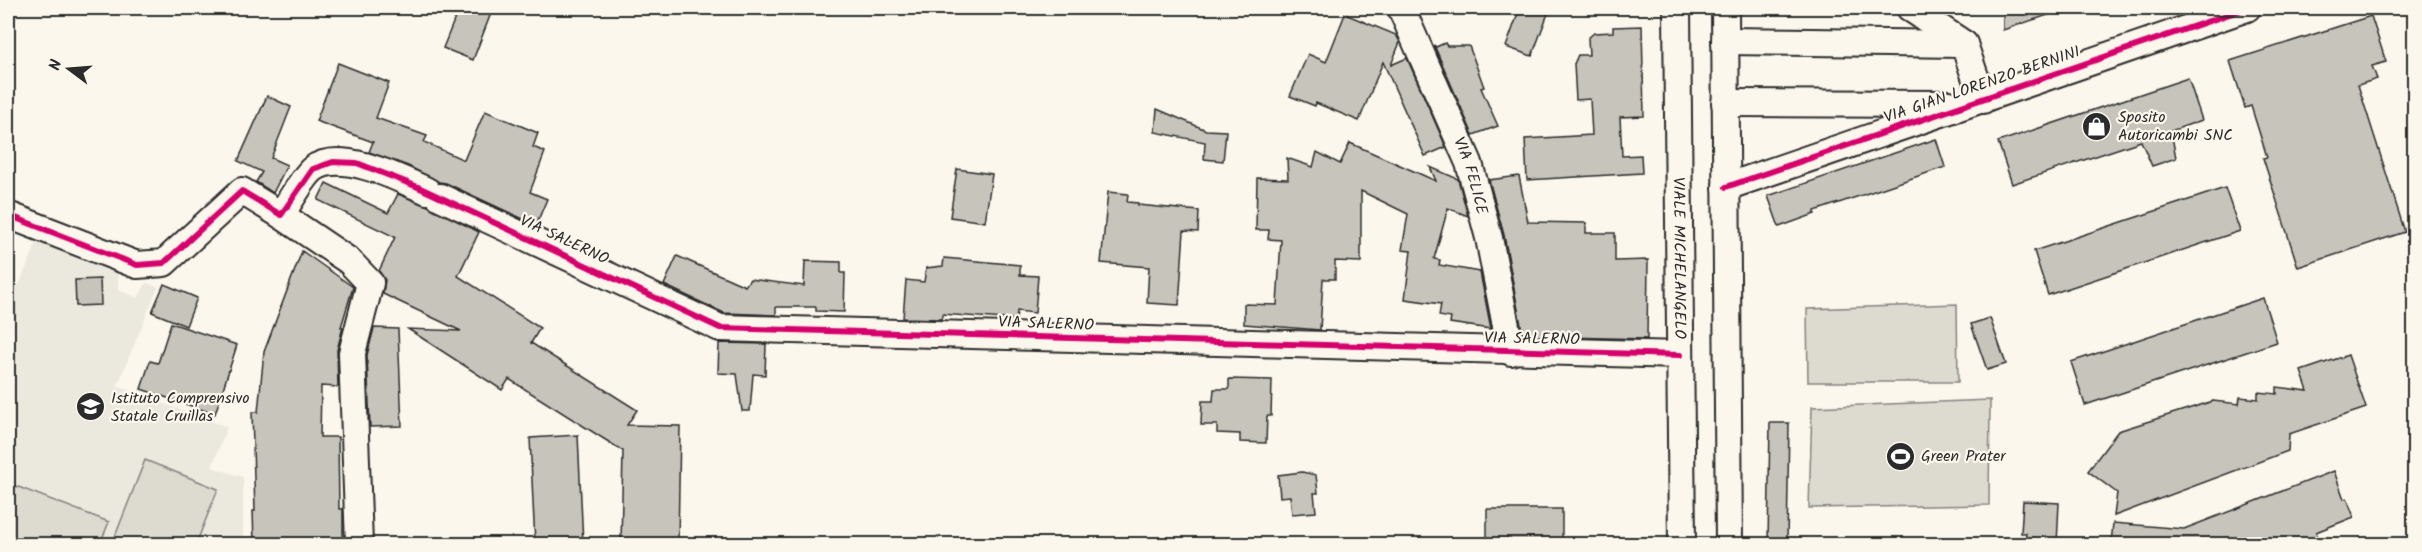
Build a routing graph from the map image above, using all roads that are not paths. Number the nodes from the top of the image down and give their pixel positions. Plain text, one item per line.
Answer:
1 (1401, 8) edge
2 (1677, 8) edge
3 (1725, 8) edge
4 (1910, 8) edge
5 (2247, 8) edge
6 (1725, 41) junction
7 (1964, 45) junction
8 (1977, 102) junction
9 (1725, 103) junction
10 (1726, 187) junction
11 (8, 215) edge
12 (281, 215) junction
13 (1511, 352) junction
14 (1680, 355) junction
15 (359, 544) edge
16 (1682, 544) edge
17 (1729, 544) edge

1 - 13 street, VIA FELICE
2 - 14 street, VIALE MICHELANGELO
3 - 6 street
4 - 7 street
5 - 8 street, VIA GIAN LORENZO BERNINI
6 - 7 street
6 - 9 street
7 - 8 street
8 - 9 street, VIA GIAN LORENZO BERNINI
8 - 10 street, VIA GIAN LORENZO BERNINI
9 - 10 street
10 - 17 street
11 - 12 street
12 - 13 street, VIA SALERNO
12 - 15 street
13 - 14 street, VIA SALERNO
14 - 16 street, VIALE MICHELANGELO

